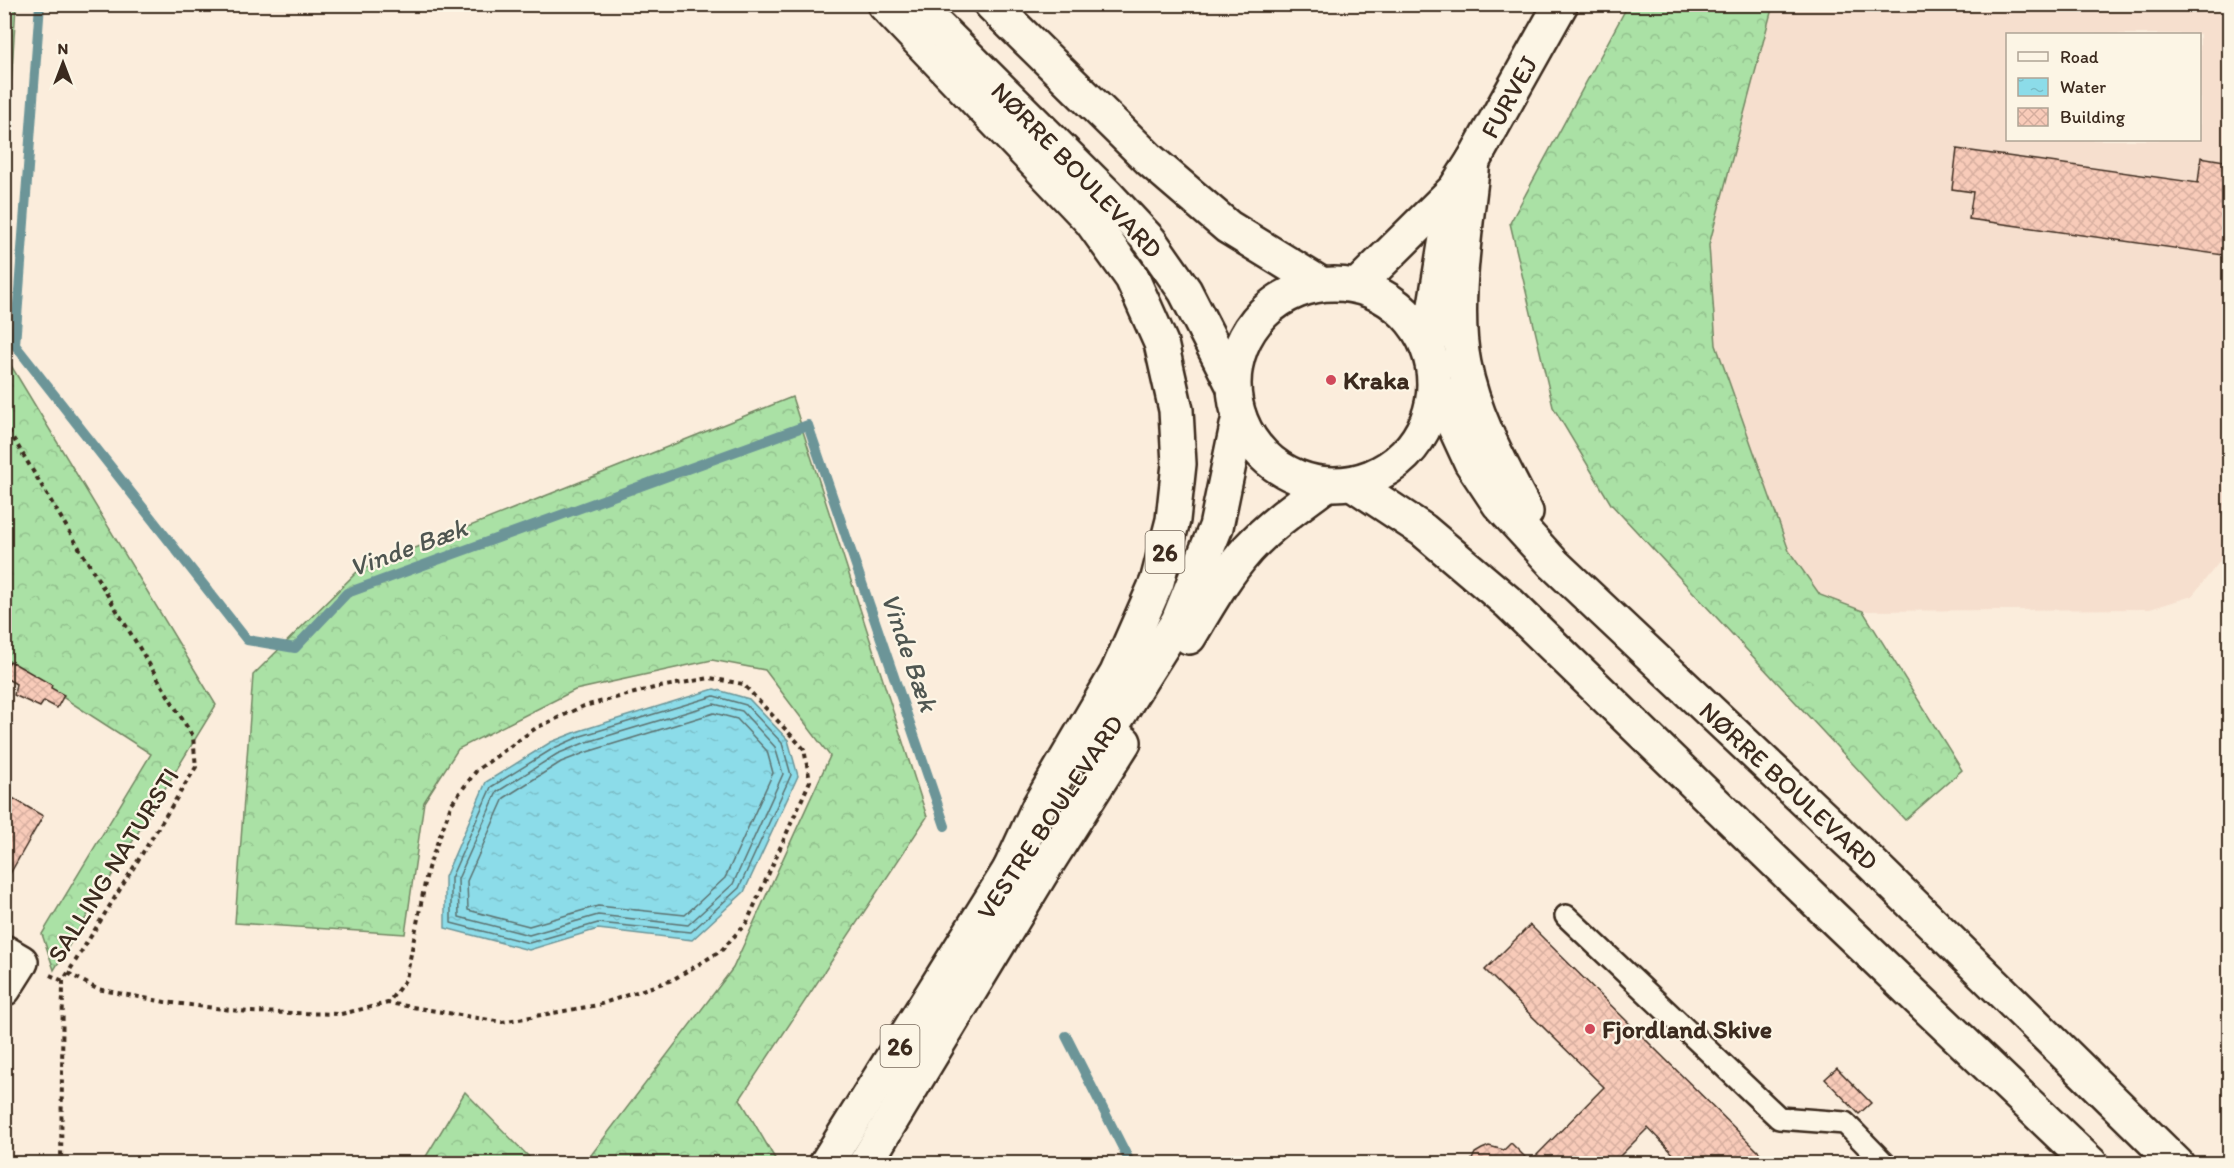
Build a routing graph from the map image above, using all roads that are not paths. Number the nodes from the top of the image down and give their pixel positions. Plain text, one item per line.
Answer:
1 (884, 4) edge
2 (915, 4) edge
3 (990, 4) edge
4 (1561, 4) edge
5 (1473, 161) junction
6 (1455, 189) junction
7 (1321, 284) junction
8 (1358, 286) junction
9 (1428, 348) junction
10 (1435, 384) junction
11 (1233, 385) junction
12 (1239, 416) junction
13 (1340, 484) junction
14 (1554, 564) junction
15 (1010, 869) junction
16 (1566, 916) dead end
17 (4, 952) edge
18 (4, 989) edge
19 (826, 1164) edge
20 (865, 1164) edge
21 (1886, 1164) edge
22 (2091, 1164) edge
23 (2177, 1164) edge

1 - 15 main road, 26
2 - 11 main road, NØRRE BOULEVARD / 26
3 - 7 main road, 26
4 - 5 main road, FURVEJ
5 - 6 main road, FURVEJ
5 - 14 main road
6 - 8 main road, FURVEJ
6 - 9 main road, FURVEJ
7 - 8 main road, 26
7 - 11 main road, 26
8 - 9 main road, 26
9 - 10 main road, 26
10 - 13 main road, 26
10 - 14 main road, NØRRE BOULEVARD
11 - 12 main road, 26
12 - 13 main road, 26
12 - 15 main road, VESTRE BOULEVARD / 26
13 - 20 main road, VESTRE BOULEVARD / 26
13 - 22 main road
14 - 23 main road, NØRRE BOULEVARD
15 - 19 main road, VESTRE BOULEVARD / 26
16 - 21 lane
17 - 18 main road

